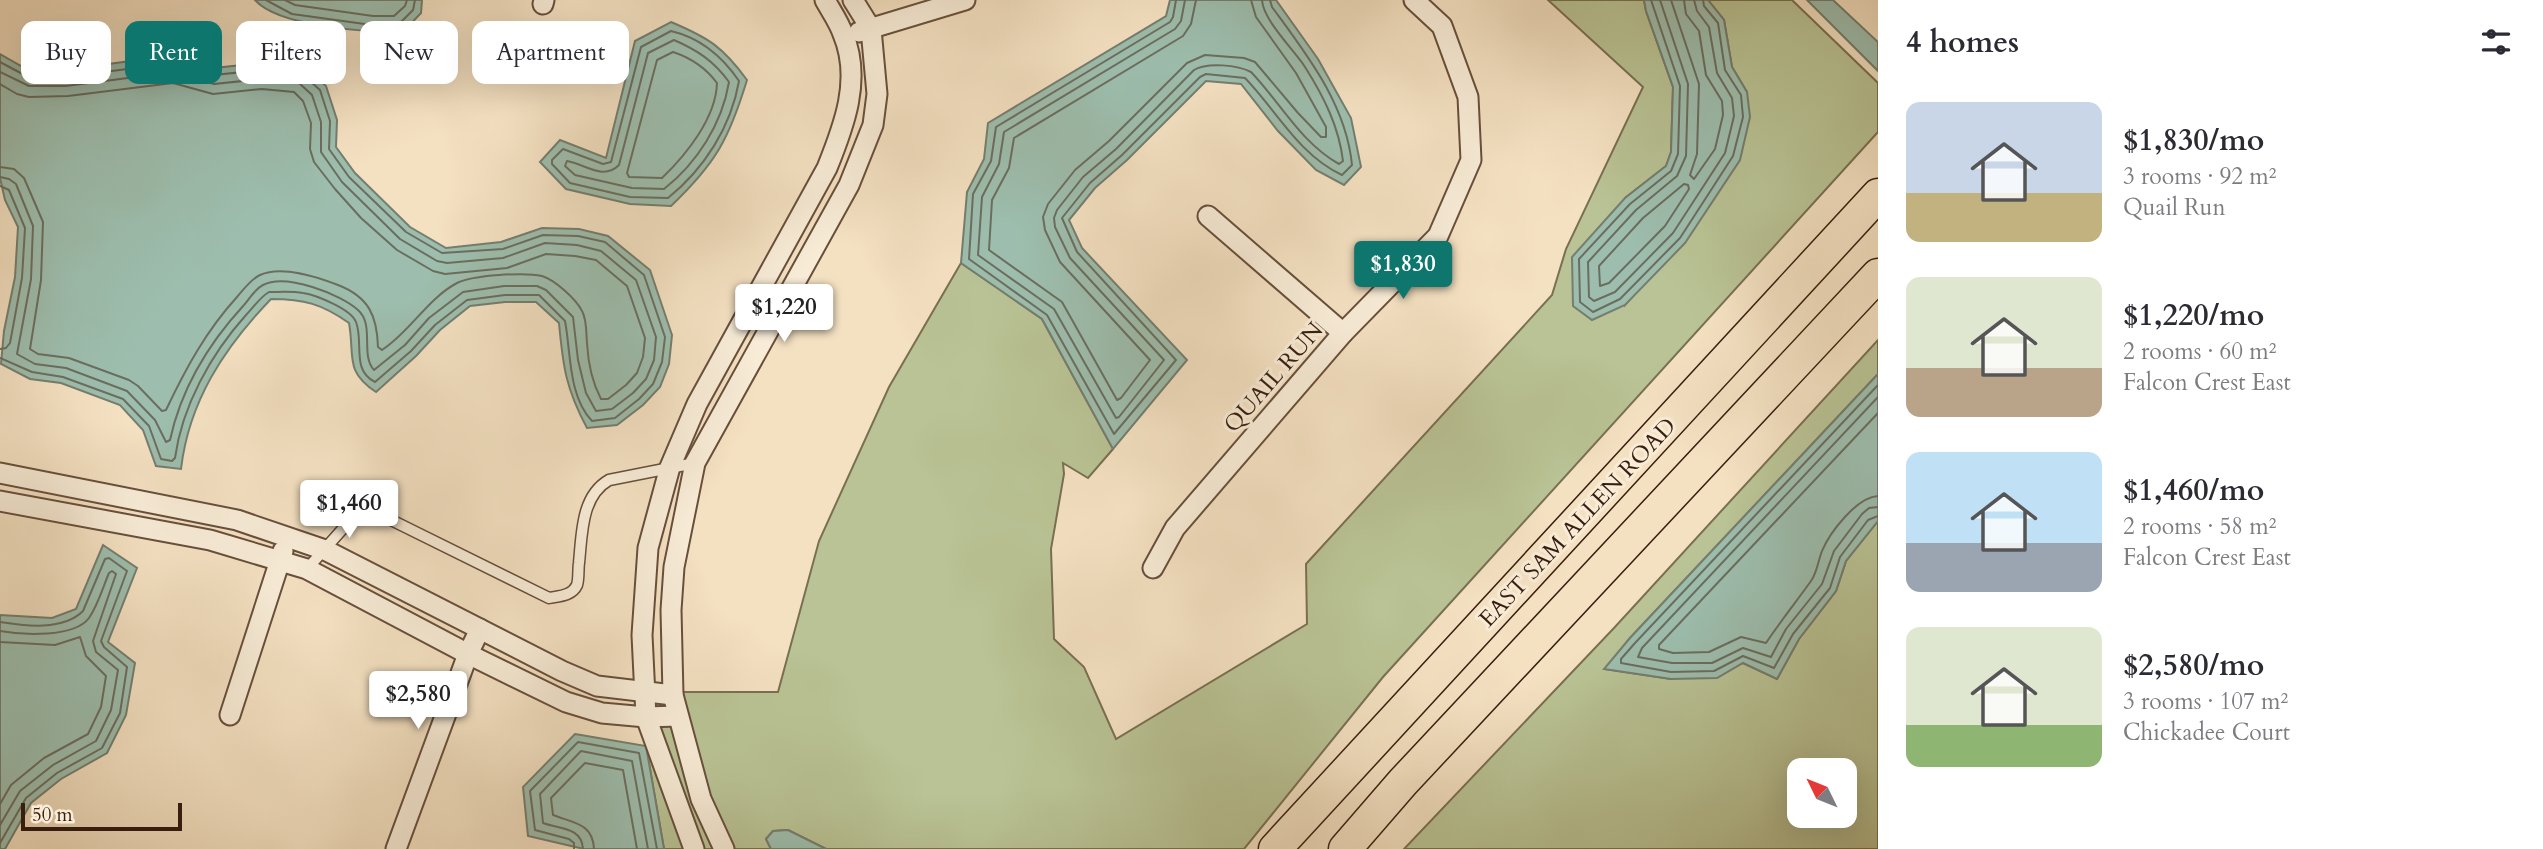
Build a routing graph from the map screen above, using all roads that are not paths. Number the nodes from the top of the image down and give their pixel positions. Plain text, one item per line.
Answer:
1 (825, 0) edge
2 (853, 0) edge
3 (965, 0) edge
4 (1414, 0) edge
5 (871, 29) junction
6 (844, 35) junction
7 (1878, 195) edge
8 (1208, 216) dead end
9 (790, 236) junction
10 (813, 248) junction
11 (1878, 275) edge
12 (1343, 333) junction
13 (695, 463) junction
14 (670, 467) junction
15 (0, 473) edge
16 (22, 478) junction
17 (9, 502) edge
18 (289, 538) junction
19 (325, 550) junction
20 (279, 562) junction
21 (1153, 568) dead end
22 (307, 569) junction
23 (480, 629) junction
24 (468, 654) junction
25 (644, 691) junction
26 (673, 695) junction
27 (230, 715) dead end
28 (678, 716) junction
29 (646, 718) junction
30 (396, 849) edge
31 (694, 849) edge
32 (724, 849) edge
33 (1275, 849) edge
34 (1345, 849) edge

1 - 6 street
2 - 5 street
3 - 5 street
4 - 12 street, QUAIL RUN
5 - 6 street
5 - 10 street
6 - 9 street
7 - 33 main road, EAST SAM ALLEN ROAD
8 - 12 street
9 - 10 street
9 - 14 street
10 - 13 street
11 - 34 main road
12 - 21 street, QUAIL RUN
13 - 14 lane
13 - 26 street
14 - 19 lane
14 - 25 street
15 - 16 street
16 - 17 street
16 - 18 street
17 - 20 street
18 - 19 street
18 - 20 street
19 - 22 lane
19 - 23 street
20 - 22 street
20 - 27 street
22 - 24 street
23 - 24 street
23 - 25 street
24 - 29 street
24 - 30 street
25 - 26 street
25 - 29 street
26 - 28 street
28 - 29 street
28 - 32 street
29 - 31 street

